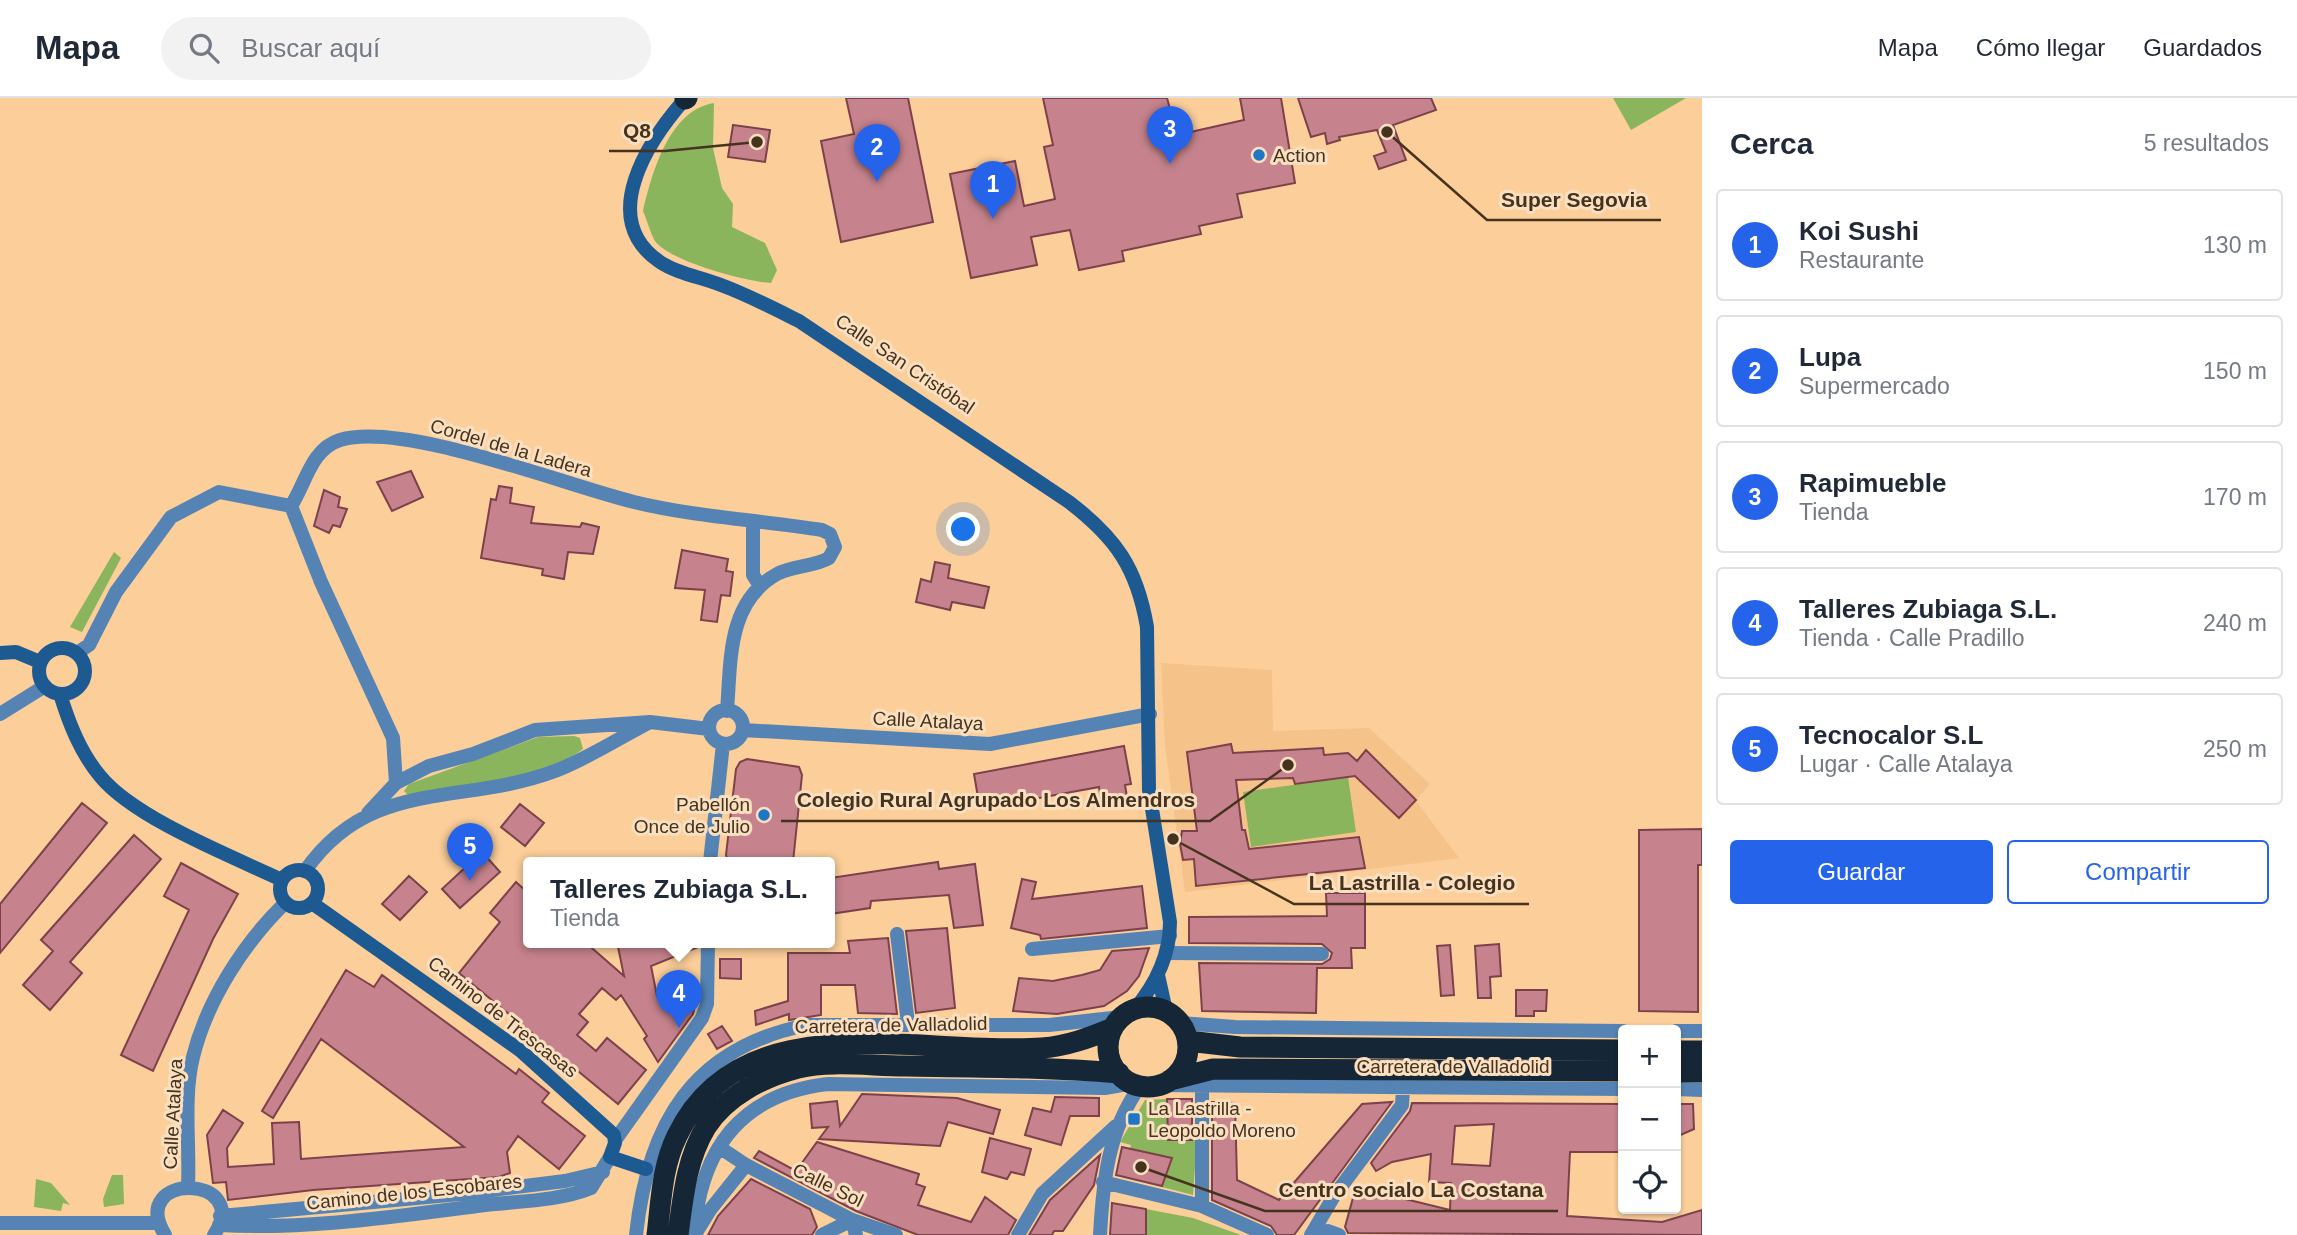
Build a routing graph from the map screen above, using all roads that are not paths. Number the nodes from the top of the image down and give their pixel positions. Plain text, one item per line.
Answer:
1 (686, 98) edge
2 (291, 506) junction
3 (753, 522) junction
4 (760, 586) junction
5 (0, 653) edge
6 (77, 653) junction
7 (40, 662) junction
8 (45, 687) junction
9 (60, 694) junction
10 (727, 710) junction
11 (0, 714) edge
12 (1150, 714) junction
13 (650, 722) junction
14 (709, 729) junction
15 (743, 730) junction
16 (723, 744) junction
17 (396, 783) junction
18 (367, 814) junction
19 (711, 857) edge
20 (305, 871) junction
21 (282, 880) junction
22 (285, 903) junction
23 (312, 903) junction
24 (897, 934) dead end
25 (1170, 936) junction
26 (708, 948) edge
27 (1032, 949) dead end
28 (1166, 953) junction
29 (1322, 954) dead end
30 (1158, 975) junction
31 (1123, 1019) junction
32 (908, 1023) junction
33 (1178, 1025) junction
34 (1618, 1031) edge
35 (1681, 1031) edge
36 (1702, 1031) edge
37 (1618, 1050) edge
38 (1681, 1051) edge
39 (1702, 1051) edge
40 (1618, 1071) edge
41 (1681, 1072) edge
42 (1702, 1072) edge
43 (1144, 1082) junction
44 (1202, 1087) junction
45 (1403, 1089) junction
46 (1618, 1089) edge
47 (1681, 1090) edge
48 (1702, 1090) edge
49 (616, 1139) junction
50 (1106, 1144) junction
51 (719, 1147) junction
52 (610, 1157) junction
53 (746, 1165) junction
54 (646, 1169) junction
55 (1103, 1182) junction
56 (188, 1185) junction
57 (1202, 1206) junction
58 (852, 1220) junction
59 (0, 1223) edge
60 (218, 1225) edge
61 (162, 1229) edge
62 (1319, 1234) edge
63 (636, 1235) edge
64 (657, 1235) edge
65 (678, 1235) edge
66 (694, 1235) edge
67 (822, 1235) edge
68 (856, 1235) edge
69 (896, 1235) edge
70 (1018, 1235) edge
71 (1100, 1235) edge
72 (1267, 1235) edge
73 (1339, 1235) edge

1 - 12 main road, Calle San Cristóbal
2 - 3 street, Cordel de la Ladera
2 - 6 street
2 - 17 street
3 - 4 street
3 - 4 street, Cordel de la Ladera
4 - 10 street, Cordel de la Ladera
5 - 7 main road
6 - 7 main road
6 - 9 main road
7 - 8 main road
8 - 9 main road
8 - 11 street
9 - 21 main road
10 - 14 street
10 - 15 street
12 - 15 street, Calle Atalaya
12 - 25 main road, Calle San Cristóbal
13 - 14 street
13 - 17 street
13 - 18 street
14 - 16 street
15 - 16 street
16 - 19 street
17 - 18 street
18 - 20 street
20 - 21 main road
20 - 23 main road
21 - 22 main road
22 - 23 main road
22 - 56 street, Calle Atalaya
23 - 49 main road, Camino de Trescasas
24 - 32 street, Carretera de Valladolid
25 - 27 street
25 - 28 main road
26 - 49 street
28 - 29 street
28 - 30 main road
30 - 31 main road
30 - 33 main road
31 - 32 street, Carretera de Valladolid
31 - 33 highway
31 - 43 highway
31 - 64 highway, Carretera de Valladolid
32 - 54 street, Carretera de Valladolid
33 - 34 street, Carretera de Valladolid
33 - 37 highway, Carretera de Valladolid
33 - 43 highway
35 - 36 street
38 - 39 highway
40 - 43 highway, Carretera de Valladolid
41 - 42 highway
43 - 44 street, Carretera de Valladolid
43 - 50 street
43 - 51 street, Carretera de Valladolid
43 - 65 highway, Carretera de Valladolid
44 - 45 street, Carretera de Valladolid
44 - 57 street
45 - 46 street, Carretera de Valladolid
45 - 62 street
47 - 48 street
49 - 52 main road
50 - 55 street
50 - 70 street
51 - 53 street, Calle Sol
51 - 66 street, Carretera de Valladolid
52 - 54 main road
52 - 60 street, Camino de los Escobares
53 - 58 street, Calle Sol
53 - 66 street
54 - 63 street, Carretera de Valladolid
55 - 57 street
55 - 71 street
56 - 60 street
56 - 61 street
57 - 72 street
58 - 67 street
58 - 68 street
58 - 69 street, Calle Sol
59 - 61 street
62 - 73 street

